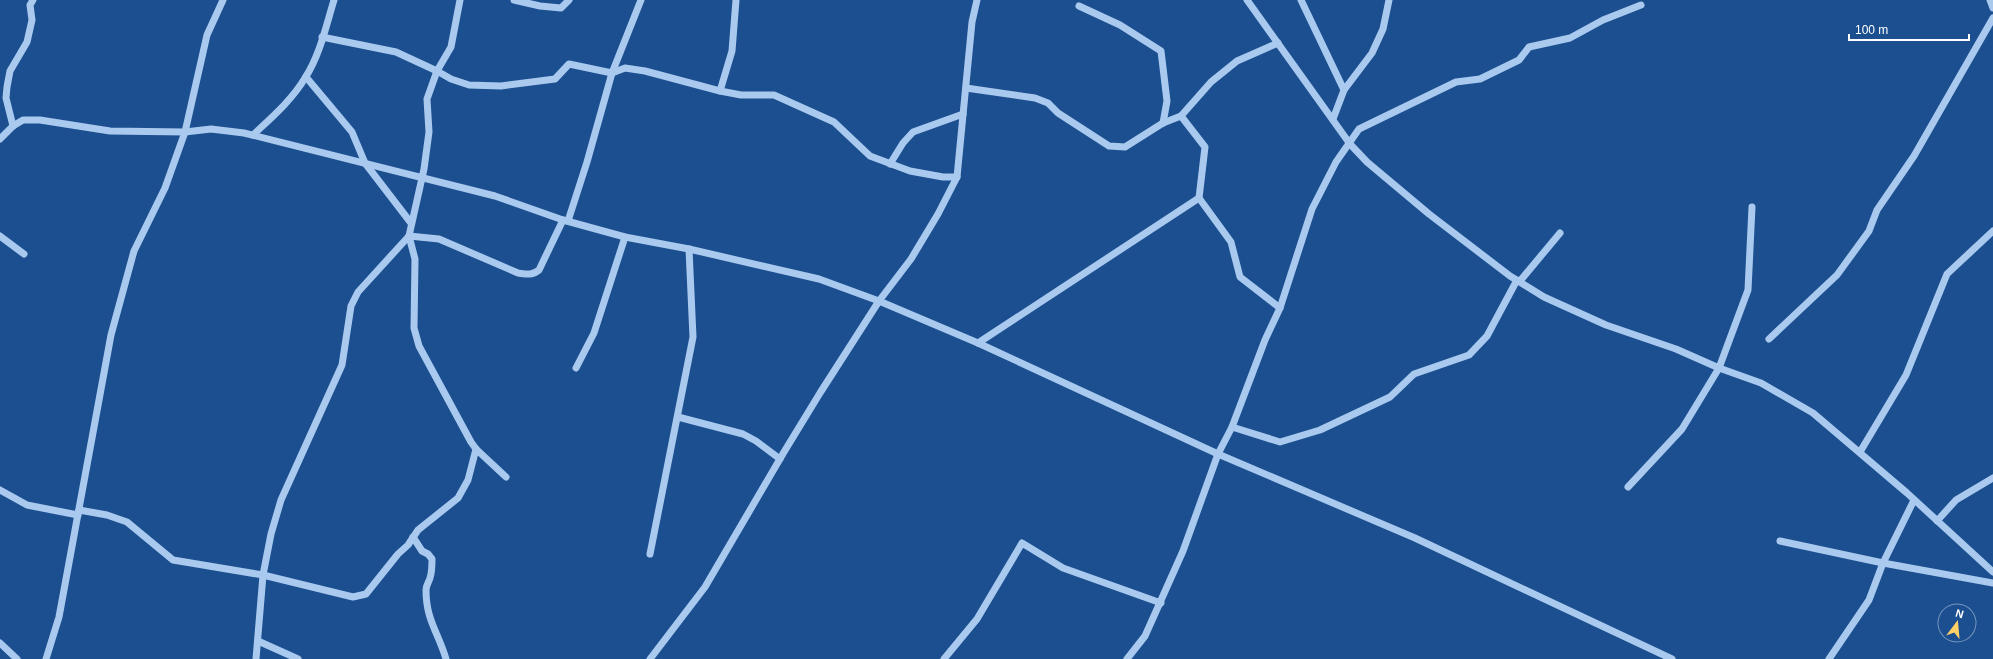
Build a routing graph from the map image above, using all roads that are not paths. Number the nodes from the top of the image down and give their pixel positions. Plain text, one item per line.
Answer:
1 (33, 0) edge
2 (223, 0) edge
3 (334, 0) edge
4 (460, 0) edge
5 (514, 0) edge
6 (570, 0) edge
7 (641, 0) edge
8 (736, 0) edge
9 (977, 0) edge
10 (1247, 0) edge
11 (1302, 0) edge
12 (1389, 0) edge
13 (1990, 0) edge
14 (1642, 5) dead end
15 (1079, 6) dead end
16 (1993, 8) edge
17 (1993, 18) edge
18 (322, 37) junction
19 (1278, 42) junction
20 (437, 71) junction
21 (612, 72) junction
22 (306, 78) junction
23 (966, 88) junction
24 (1344, 90) junction
25 (720, 91) junction
26 (963, 114) junction
27 (1181, 116) junction
28 (1333, 119) junction
29 (1163, 123) junction
30 (13, 126) junction
31 (185, 132) junction
32 (253, 135) junction
33 (0, 139) edge
34 (1350, 144) junction
35 (365, 163) junction
36 (890, 164) junction
37 (957, 177) junction
38 (421, 178) junction
39 (1199, 198) junction
40 (1752, 208) dead end
41 (566, 221) junction
42 (411, 223) junction
43 (1993, 231) edge
44 (1560, 233) dead end
45 (0, 236) edge
46 (409, 236) junction
47 (625, 236) junction
48 (689, 249) junction
49 (24, 254) dead end
50 (1517, 280) junction
51 (879, 301) junction
52 (1280, 308) junction
53 (1769, 339) dead end
54 (978, 343) junction
55 (576, 368) dead end
56 (1719, 368) junction
57 (678, 417) junction
58 (1232, 427) junction
59 (476, 449) junction
60 (1860, 452) junction
61 (1218, 454) junction
62 (780, 459) junction
63 (506, 477) dead end
64 (1993, 478) edge
65 (1628, 487) dead end
66 (0, 490) edge
67 (1914, 500) junction
68 (79, 513) junction
69 (1937, 521) junction
70 (413, 537) junction
71 (1780, 542) dead end
72 (650, 554) dead end
73 (1883, 563) junction
74 (1993, 572) edge
75 (263, 574) junction
76 (1993, 583) edge
77 (1161, 603) junction
78 (258, 641) junction
79 (0, 643) edge
80 (17, 659) edge
81 (46, 659) edge
82 (256, 659) edge
83 (298, 659) edge
84 (446, 659) edge
85 (650, 659) edge
86 (944, 659) edge
87 (1127, 659) edge
88 (1672, 659) edge
89 (1829, 659) edge

1 - 30 street
2 - 31 street
3 - 18 street
4 - 20 street
5 - 6 street
7 - 21 street
8 - 25 street
9 - 23 street
10 - 19 street
11 - 24 street
12 - 24 street
13 - 16 street
14 - 34 street
15 - 29 street
17 - 53 street
18 - 20 street
18 - 22 street
19 - 27 street
19 - 28 street
20 - 21 street
20 - 38 street
21 - 25 street
21 - 41 street
22 - 32 street
22 - 35 street
23 - 26 street
23 - 29 street
24 - 28 street
25 - 36 street
26 - 36 street
26 - 37 street
27 - 29 street
27 - 39 street
28 - 34 street
30 - 31 street
30 - 33 street
31 - 32 street
31 - 68 street
32 - 35 street
34 - 50 street
34 - 52 street
35 - 38 street
35 - 42 street
36 - 37 street
37 - 51 street
38 - 41 street
38 - 42 street
39 - 52 street
39 - 54 street
40 - 56 street
41 - 46 street
41 - 47 street
42 - 46 street
43 - 60 street
44 - 50 street
45 - 49 street
46 - 59 street
46 - 75 street
47 - 48 street
47 - 55 street
48 - 51 street
48 - 57 street
50 - 56 street
50 - 58 street
51 - 54 street
51 - 62 street
52 - 58 street
54 - 61 street
56 - 60 street
56 - 65 street
57 - 62 street
57 - 72 street
58 - 61 street
59 - 63 street
59 - 70 street
60 - 67 street
61 - 77 street
61 - 88 street
62 - 85 street
64 - 69 street
66 - 68 street
67 - 69 street
67 - 73 street
68 - 75 street
68 - 81 street
69 - 74 street
70 - 75 street
70 - 84 street
71 - 73 street
73 - 76 street
73 - 89 street
75 - 78 street
77 - 86 street
77 - 87 street
78 - 82 street
78 - 83 street
79 - 80 street

